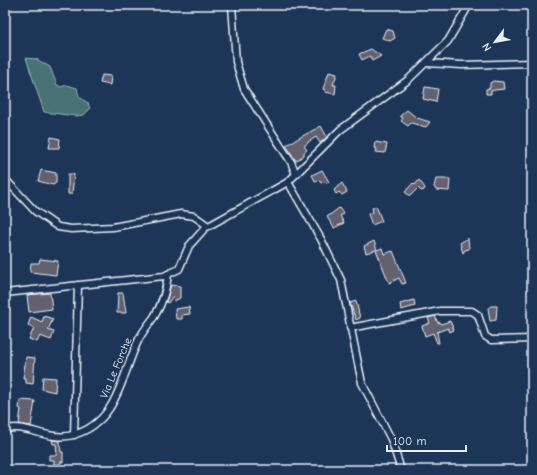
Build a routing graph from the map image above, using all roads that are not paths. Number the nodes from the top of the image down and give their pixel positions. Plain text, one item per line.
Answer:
1 (232, 5) edge
2 (469, 5) edge
3 (426, 62) junction
4 (532, 63) edge
5 (296, 174) junction
6 (5, 179) edge
7 (288, 182) junction
8 (208, 226) junction
9 (168, 274) junction
10 (78, 285) junction
11 (5, 293) edge
12 (350, 328) junction
13 (532, 339) edge
14 (5, 430) edge
15 (74, 435) junction
16 (401, 470) edge

1 - 5 street
2 - 3 street
3 - 4 street
3 - 5 street
5 - 7 street
6 - 8 street
7 - 8 street
7 - 12 street
8 - 9 street
9 - 10 street
9 - 15 street, Via Le Forche
10 - 11 street
10 - 15 street
12 - 13 street
12 - 16 street
14 - 15 street, Via Le Forche

